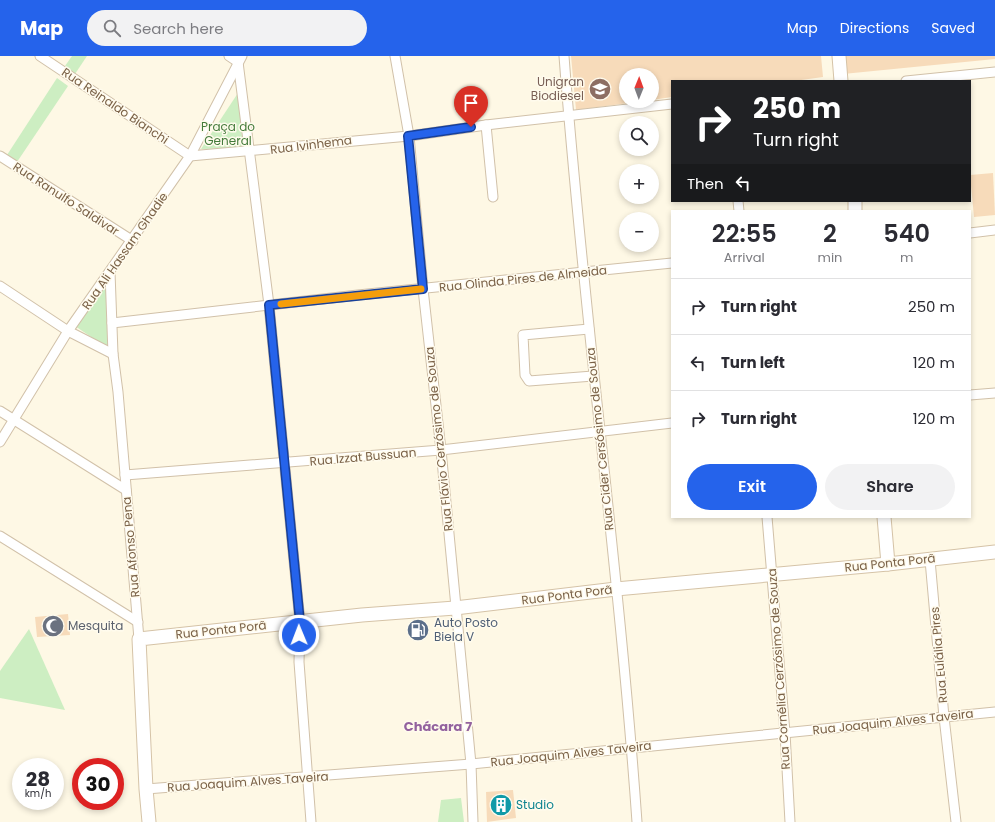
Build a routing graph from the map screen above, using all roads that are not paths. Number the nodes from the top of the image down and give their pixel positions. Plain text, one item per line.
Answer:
1 (40, 56) edge
2 (229, 56) edge
3 (395, 56) edge
4 (564, 56) edge
5 (839, 56) edge
6 (240, 59) edge
7 (995, 72) edge
8 (841, 80) edge
9 (916, 80) edge
10 (671, 104) edge
11 (569, 117) junction
12 (486, 125) junction
13 (408, 136) junction
14 (248, 152) junction
15 (0, 156) edge
16 (190, 156) junction
17 (493, 197) dead end
18 (995, 230) edge
19 (971, 233) edge
20 (133, 241) junction
21 (671, 263) edge
22 (110, 272) junction
23 (583, 273) junction
24 (0, 286) edge
25 (423, 289) junction
26 (269, 305) junction
27 (112, 323) junction
28 (589, 329) junction
29 (68, 331) junction
30 (113, 354) junction
31 (593, 376) junction
32 (995, 393) edge
33 (971, 395) edge
34 (0, 411) edge
35 (15, 421) junction
36 (671, 423) edge
37 (600, 432) junction
38 (0, 442) edge
39 (441, 450) junction
40 (283, 464) junction
41 (125, 475) junction
42 (126, 490) junction
43 (767, 518) edge
44 (884, 518) edge
45 (0, 536) edge
46 (995, 552) edge
47 (930, 560) junction
48 (888, 564) junction
49 (772, 575) junction
50 (616, 589) junction
51 (455, 608) junction
52 (138, 622) junction
53 (300, 622) junction
54 (139, 639) junction
55 (995, 712) edge
56 (944, 717) junction
57 (785, 733) junction
58 (632, 748) junction
59 (471, 764) junction
60 (308, 777) junction
61 (146, 789) junction
62 (149, 822) edge
63 (311, 822) edge
64 (473, 822) edge
65 (637, 822) edge
66 (790, 822) edge
67 (956, 822) edge

1 - 16 street, Rua Reinaldo Bianchi
2 - 6 street
3 - 13 street, Rua Flávio Cerzósimo de Souza
4 - 11 street, Rua Cider Cersósimo de Souza
5 - 8 street
6 - 14 street
6 - 16 street, Rua Ali Hassam Ghadie
7 - 9 street
10 - 11 street, Rua Ivinhema
11 - 12 street, Rua Ivinhema
11 - 23 street, Rua Cider Cersósimo de Souza
12 - 13 street, Rua Ivinhema
12 - 17 street
13 - 14 street, Rua Ivinhema
13 - 25 street, Rua Flávio Cerzósimo de Souza
14 - 16 street, Rua Ivinhema
14 - 26 street
15 - 20 street, Rua Ranulfo Saldivar
16 - 20 street, Rua Ali Hassam Ghadie
18 - 19 street
20 - 22 street, Rua Ali Hassam Ghadie
21 - 23 street, Rua Olinda Pires de Almeida
22 - 27 street, Rua Afonso Pena
22 - 29 street, Rua Ali Hassam Ghadie
23 - 25 street, Rua Olinda Pires de Almeida
23 - 28 street, Rua Cider Cersósimo de Souza
24 - 29 street
25 - 26 street, Rua Olinda Pires de Almeida
25 - 39 street, Rua Flávio Cerzósimo de Souza
26 - 27 street, Rua Olinda Pires de Almeida
26 - 40 street
27 - 30 street, Rua Afonso Pena
28 - 31 street, Rua Cider Cersósimo de Souza
28 - 31 street
29 - 30 street
29 - 35 street, Rua Ali Hassam Ghadie
30 - 41 street, Rua Afonso Pena
31 - 37 street, Rua Cider Cersósimo de Souza
32 - 33 street
34 - 35 street
35 - 38 street, Rua Ali Hassam Ghadie
35 - 42 street
36 - 37 street, Rua Izzat Bussuan
37 - 39 street, Rua Izzat Bussuan
37 - 50 street, Rua Cider Cersósimo de Souza
39 - 40 street, Rua Izzat Bussuan
39 - 51 street, Rua Flávio Cerzósimo de Souza
40 - 41 street, Rua Izzat Bussuan
40 - 53 street
41 - 42 street, Rua Afonso Pena
42 - 52 street, Rua Afonso Pena
43 - 49 street, Rua Cornélia Cerzósimo de Souza
44 - 48 street
45 - 52 street
46 - 47 street, Rua Ponta Porã
47 - 48 street, Rua Ponta Porã
47 - 56 street, Rua Eulália Pires
48 - 49 street, Rua Ponta Porã
49 - 50 street, Rua Ponta Porã
49 - 57 street, Rua Cornélia Cerzósimo de Souza
50 - 51 street, Rua Ponta Porã
50 - 58 street, Rua Cider Cersósimo de Souza
51 - 53 street, Rua Ponta Porã
51 - 59 street, Rua Flávio Cerzósimo de Souza
52 - 54 street, Rua Afonso Pena
53 - 54 street, Rua Ponta Porã
53 - 60 street
54 - 61 street, Rua Afonso Pena
55 - 56 street, Rua Joaquim Alves Taveira
56 - 57 street, Rua Joaquim Alves Taveira
56 - 67 street, Rua Eulália Pires
57 - 58 street, Rua Joaquim Alves Taveira
57 - 66 street, Rua Cornélia Cerzósimo de Souza
58 - 59 street, Rua Joaquim Alves Taveira
58 - 65 street, Rua Cider Cersósimo de Souza
59 - 60 street, Rua Joaquim Alves Taveira
59 - 64 street, Rua Flávio Cerzósimo de Souza
60 - 61 street, Rua Joaquim Alves Taveira
60 - 63 street
61 - 62 street, Rua Afonso Pena

